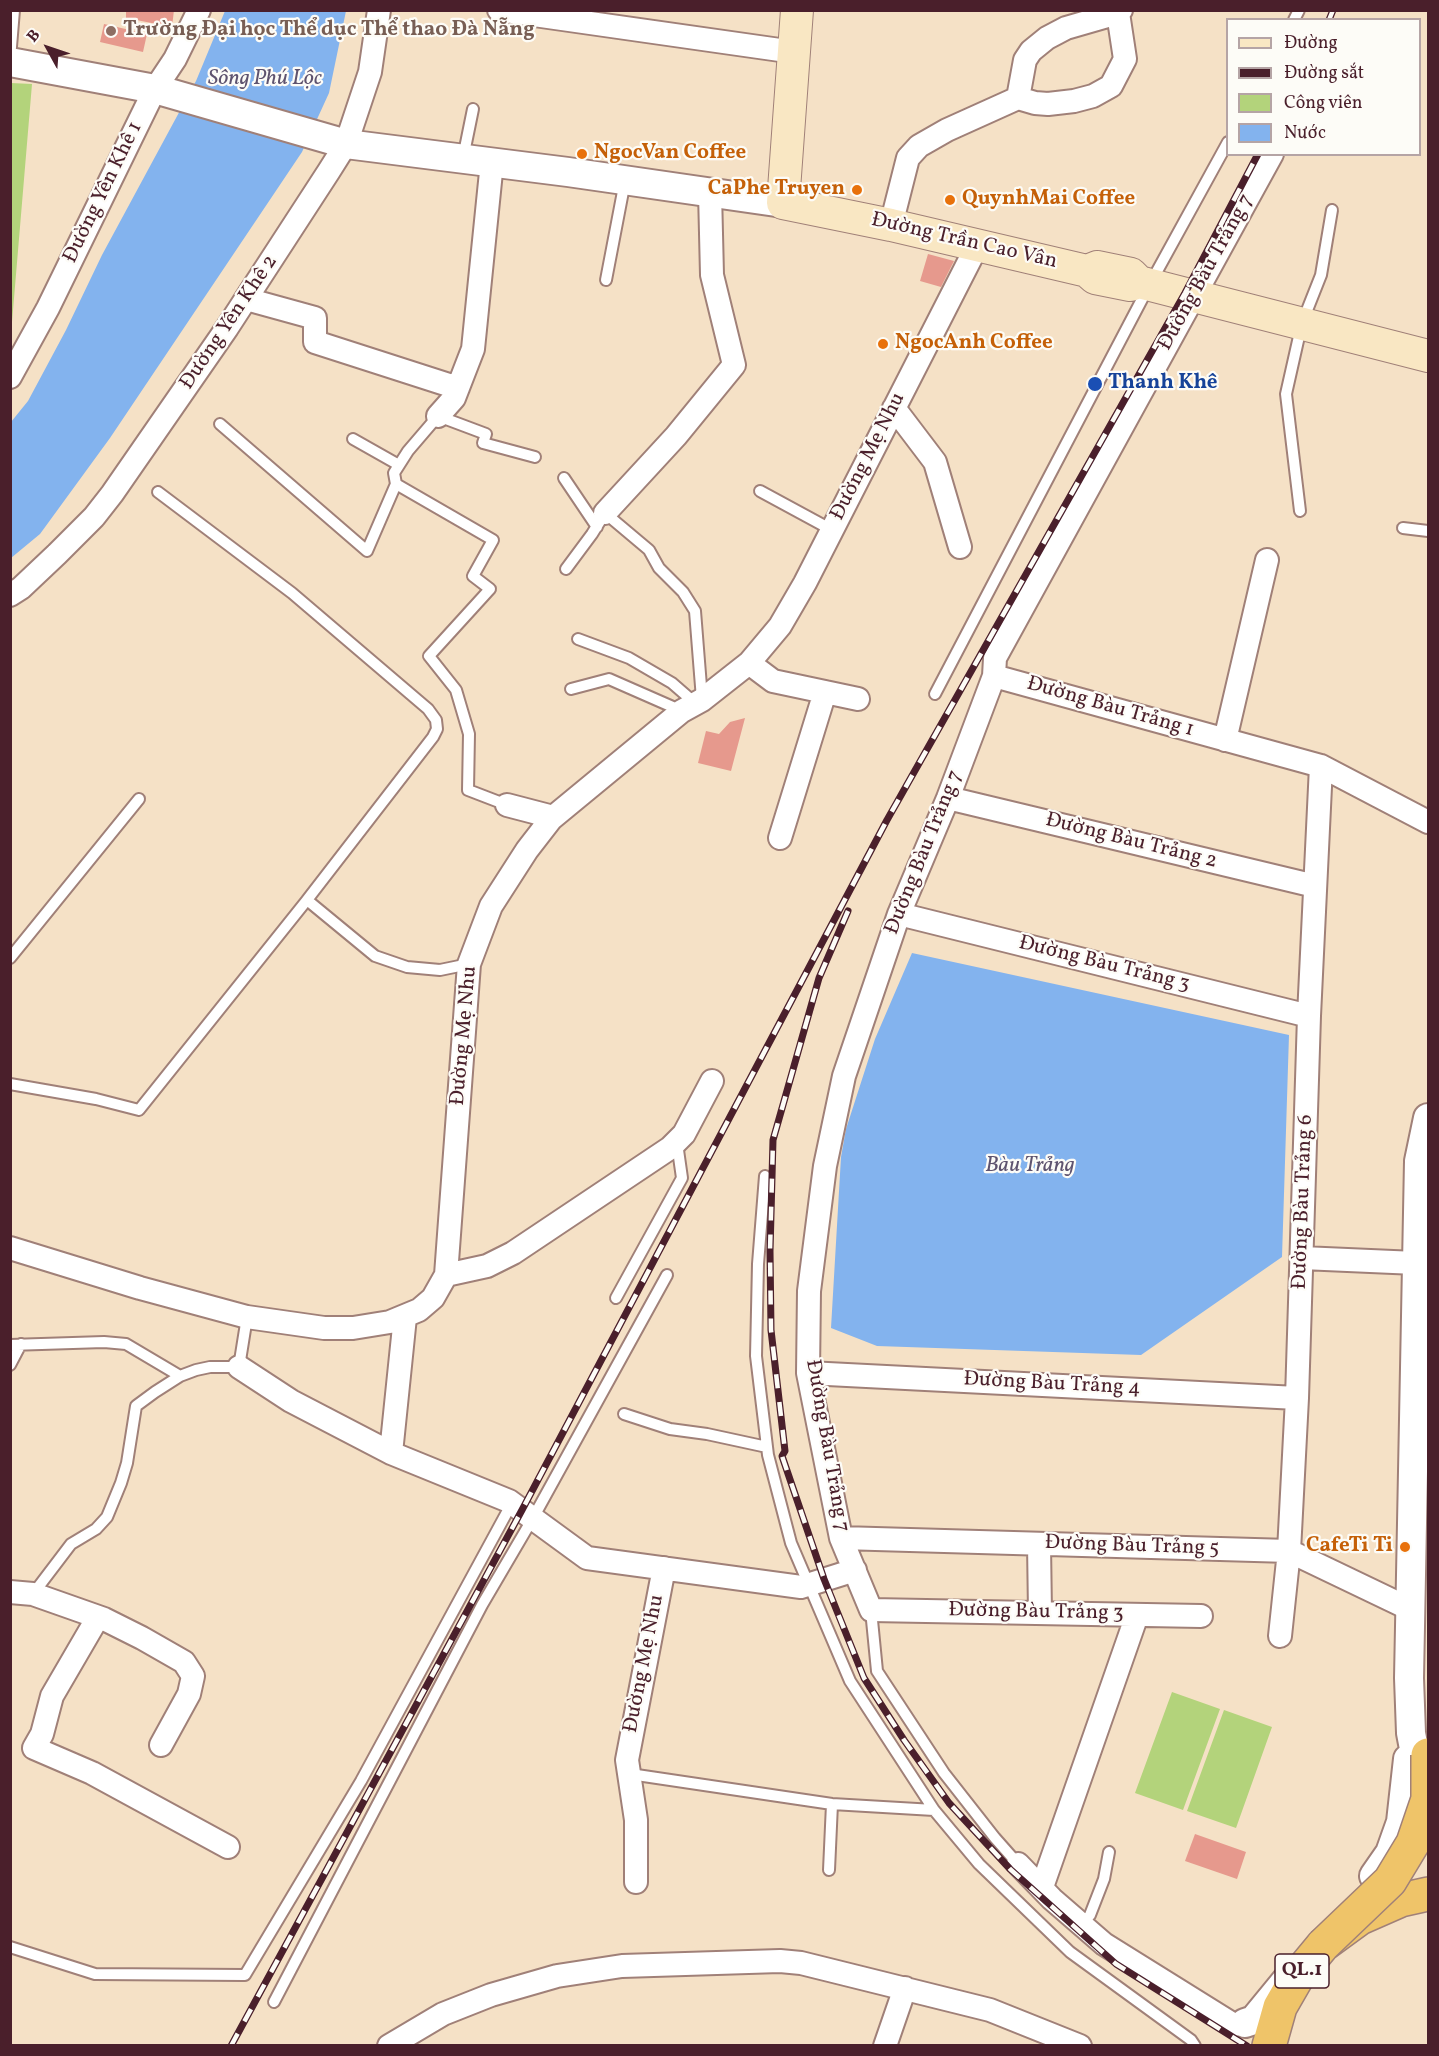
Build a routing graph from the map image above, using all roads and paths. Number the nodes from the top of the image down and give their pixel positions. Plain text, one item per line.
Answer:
1 (14, 10) edge
2 (199, 10) edge
3 (379, 10) edge
4 (499, 10) edge
5 (797, 10) edge
6 (1119, 12) edge
7 (616, 19) edge
8 (794, 52) junction
9 (10, 60) edge
10 (155, 89) junction
11 (1018, 98) junction
12 (473, 109) dead end
13 (346, 144) junction
14 (1226, 144) edge
15 (1271, 156) edge
16 (463, 159) junction
17 (492, 162) junction
18 (625, 180) junction
19 (710, 192) junction
20 (783, 203) junction
21 (1332, 210) dead end
22 (891, 225) junction
23 (978, 244) junction
24 (606, 280) dead end
25 (1144, 283) junction
26 (1195, 296) junction
27 (246, 299) junction
28 (1302, 323) junction
29 (1428, 356) edge
30 (10, 377) edge
31 (458, 388) junction
32 (894, 408) junction
33 (438, 416) junction
34 (220, 424) dead end
35 (353, 440) dead end
36 (535, 457) dead end
37 (399, 465) junction
38 (564, 478) dead end
39 (396, 484) junction
40 (760, 491) dead end
41 (158, 492) dead end
42 (1300, 511) dead end
43 (601, 520) junction
44 (1403, 528) dead end
45 (832, 530) junction
46 (1428, 531) edge
47 (960, 548) dead end
48 (1267, 560) dead end
49 (566, 569) dead end
50 (10, 595) edge
51 (578, 639) dead end
52 (749, 663) junction
53 (994, 676) junction
54 (571, 689) dead end
55 (825, 692) junction
56 (935, 694) dead end
57 (858, 699) dead end
58 (693, 705) junction
59 (1225, 740) junction
60 (1321, 766) junction
61 (948, 798) junction
62 (139, 799) dead end
63 (507, 805) joint
64 (553, 817) junction
65 (1428, 822) edge
66 (780, 838) dead end
67 (1315, 886) junction
68 (307, 900) junction
69 (899, 914) junction
70 (10, 958) edge
71 (470, 964) junction
72 (1309, 1016) junction
73 (712, 1082) dead end
74 (10, 1084) edge
75 (1428, 1118) edge
76 (677, 1143) junction
77 (765, 1176) dead end
78 (10, 1248) edge
79 (1302, 1258) junction
80 (1416, 1263) junction
81 (446, 1275) junction
82 (667, 1275) dead end
83 (616, 1298) dead end
84 (247, 1317) junction
85 (405, 1317) junction
86 (16, 1344) edge
87 (10, 1365) edge
88 (239, 1367) junction
89 (808, 1372) junction
90 (180, 1376) junction
91 (1297, 1398) junction
92 (624, 1414) dead end
93 (767, 1447) junction
94 (391, 1453) junction
95 (512, 1503) junction
96 (533, 1518) junction
97 (841, 1538) junction
98 (1039, 1544) junction
99 (1289, 1551) junction
100 (664, 1568) junction
101 (855, 1570) junction
102 (805, 1586) junction
103 (22, 1593) edge
104 (1410, 1609) junction
105 (871, 1610) junction
106 (1041, 1613) junction
107 (1137, 1615) junction
108 (1201, 1616) dead end
109 (98, 1617) junction
110 (1281, 1636) dead end
111 (1428, 1658) edge
112 (1409, 1678) junction
113 (161, 1745) dead end
114 (1423, 1745) edge
115 (629, 1767) junction
116 (832, 1804) junction
117 (934, 1810) junction
118 (1428, 1828) edge
119 (228, 1847) dead end
120 (1110, 1852) dead end
121 (1018, 1864) joint
122 (829, 1870) dead end
123 (636, 1882) dead end
124 (1042, 1887) junction
125 (1428, 1894) edge
126 (1082, 1924) junction
127 (1323, 1946) junction
128 (10, 1947) edge
129 (905, 1988) junction
130 (274, 2002) dead end
131 (1262, 2039) edge
132 (389, 2046) edge
133 (885, 2046) edge
134 (1080, 2046) edge
135 (1195, 2046) edge

1 - 9 lane
2 - 10 street, Đường Yên Khê 1
3 - 13 street, Đường Yên Khê 2
4 - 7 street
5 - 8 main road
6 - 11 street
6 - 11 street
7 - 8 street
8 - 20 main road
9 - 10 street
10 - 13 street
10 - 30 street, Đường Yên Khê 1
11 - 22 street
12 - 16 lane
13 - 16 street
13 - 27 street, Đường Yên Khê 2
14 - 25 lane
15 - 26 street, Đường Bàu Trảng 7
16 - 17 street
17 - 18 street
17 - 31 street
18 - 19 street
18 - 24 lane
19 - 20 street
19 - 43 street
20 - 22 main road, Đường Trần Cao Vân
21 - 28 lane
22 - 23 main road, Đường Trần Cao Vân
23 - 25 main road, Đường Trần Cao Vân
23 - 32 street, Đường Mẹ Nhu
25 - 26 main road
25 - 56 lane
26 - 28 main road
26 - 53 street, Đường Bàu Trảng 7
27 - 31 street
27 - 50 street, Đường Yên Khê 2
28 - 29 main road
28 - 42 lane
31 - 33 street
32 - 45 street, Đường Mẹ Nhu
32 - 47 street
33 - 36 lane
33 - 37 lane
34 - 39 lane
35 - 37 lane
37 - 39 lane
38 - 43 lane
39 - 63 lane
40 - 45 lane
41 - 68 lane
43 - 49 lane
43 - 58 lane
44 - 46 lane
45 - 52 street, Đường Mẹ Nhu
48 - 59 street
51 - 58 lane
52 - 55 street
52 - 58 street, Đường Mẹ Nhu
53 - 59 street, Đường Bàu Trảng 1
53 - 61 street, Đường Bàu Trảng 7
54 - 58 lane
55 - 57 street
55 - 66 street
58 - 64 street, Đường Mẹ Nhu
59 - 60 street, Đường Bàu Trảng 1
60 - 65 street, Đường Bàu Trảng 1
60 - 67 street, Đường Bàu Trảng 6
61 - 67 street, Đường Bàu Trảng 2
61 - 69 street, Đường Bàu Trảng 7
62 - 70 lane
63 - 64 street
64 - 71 street, Đường Mẹ Nhu
67 - 72 street, Đường Bàu Trảng 6
68 - 71 lane
68 - 74 lane
69 - 72 street, Đường Bàu Trảng 3
69 - 89 street, Đường Bàu Trảng 7
71 - 81 street, Đường Mẹ Nhu
72 - 79 street, Đường Bàu Trảng 6
73 - 76 street
75 - 80 street
76 - 81 street
76 - 83 lane
77 - 93 lane
78 - 84 street, Đường Mẹ Nhu
79 - 80 street
79 - 91 street, Đường Bàu Trảng 6
80 - 104 street
81 - 85 street, Đường Mẹ Nhu
82 - 96 lane
84 - 85 street, Đường Mẹ Nhu
84 - 88 lane
85 - 94 street
86 - 87 lane
86 - 90 lane
88 - 90 lane
88 - 94 street, Đường Mẹ Nhu
89 - 91 street, Đường Bàu Trảng 4
89 - 97 street, Đường Bàu Trảng 7
90 - 103 lane
91 - 99 street, Đường Bàu Trảng 6
92 - 93 lane
93 - 102 lane
94 - 95 street, Đường Mẹ Nhu
95 - 96 street, Đường Mẹ Nhu
95 - 128 lane
96 - 100 street, Đường Mẹ Nhu
96 - 130 lane
97 - 98 street, Đường Bàu Trảng 5
97 - 101 street, Đường Bàu Trảng 7
98 - 99 street, Đường Bàu Trảng 5
98 - 106 street
99 - 104 street, Đường Bàu Trảng 5
99 - 110 street, Đường Bàu Trảng 6
100 - 102 street, Đường Mẹ Nhu
100 - 115 street, Đường Mẹ Nhu
101 - 102 street
101 - 105 street, Đường Bàu Trảng 7
102 - 117 lane
103 - 109 street
104 - 112 street
105 - 106 street, Đường Bàu Trảng 3
105 - 121 lane
106 - 107 street, Đường Bàu Trảng 3
107 - 108 street, Đường Bàu Trảng 3
107 - 124 street
109 - 113 street
109 - 119 street
111 - 112 street
112 - 114 street
114 - 118 street
114 - 127 main road, bridge
114 - 131 street
115 - 116 lane
115 - 123 street, Đường Mẹ Nhu
116 - 117 lane
116 - 122 lane
117 - 135 lane
120 - 126 lane
121 - 124 street
124 - 126 street
125 - 127 main road, QL.1, bridge
126 - 131 street
127 - 131 main road, QL.1
129 - 132 street
129 - 133 street
129 - 134 street

